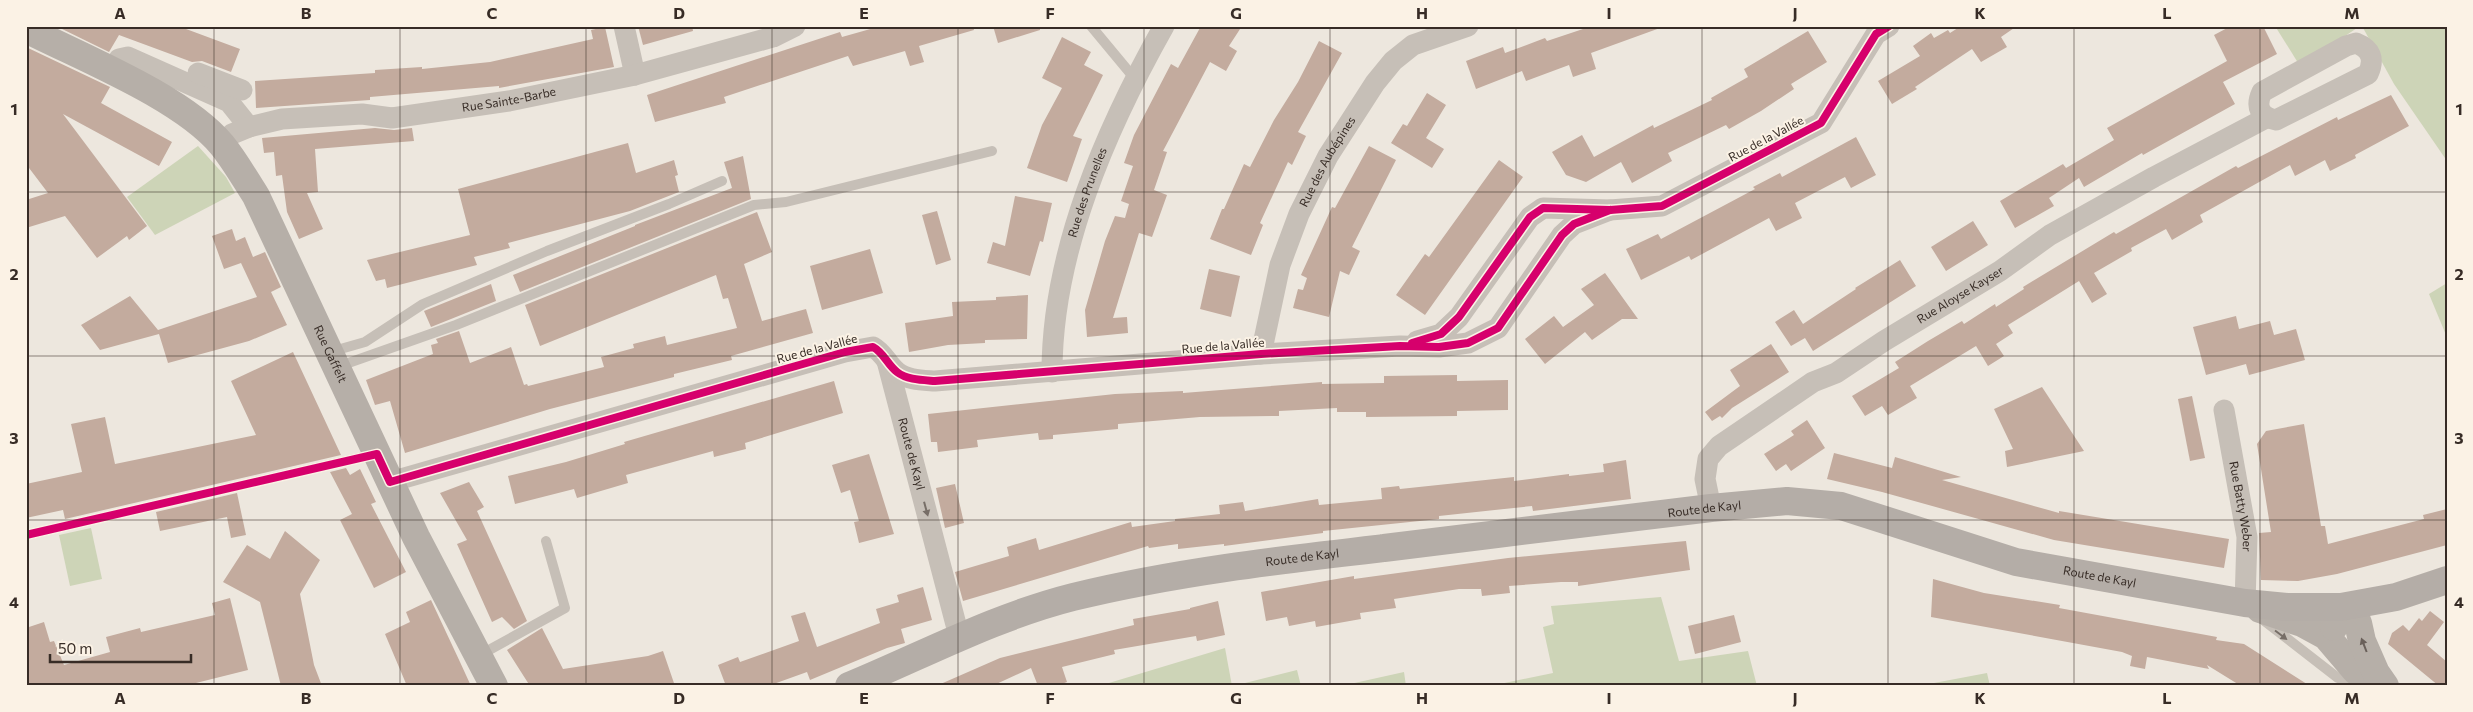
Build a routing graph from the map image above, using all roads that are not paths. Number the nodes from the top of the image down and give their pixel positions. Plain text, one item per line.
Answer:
1 (624, 26) edge
2 (794, 26) edge
3 (1091, 26) edge
4 (1164, 26) edge
5 (1468, 26) edge
6 (1889, 26) edge
7 (26, 29) edge
8 (126, 44) dead end
9 (111, 72) junction
10 (181, 73) junction
11 (634, 75) junction
12 (1134, 79) junction
13 (242, 90) dead end
14 (2266, 118) junction
15 (249, 127) junction
16 (221, 144) junction
17 (992, 151) dead end
18 (722, 181) dead end
19 (1543, 208) junction
20 (1610, 210) junction
21 (1562, 235) junction
22 (1470, 302) junction
23 (1505, 317) junction
24 (1400, 346) junction
25 (1262, 354) junction
26 (332, 360) junction
27 (887, 360) junction
28 (1052, 372) junction
29 (2224, 410) dead end
30 (377, 454) junction
31 (390, 482) junction
32 (1712, 508) junction
33 (26, 535) edge
34 (546, 541) dead end
35 (2447, 580) edge
36 (2245, 603) junction
37 (2340, 607) junction
38 (958, 636) junction
39 (2329, 640) junction
40 (479, 656) junction
41 (494, 686) edge
42 (850, 686) edge
43 (2357, 686) edge
44 (2376, 686) edge
45 (2385, 686) edge

1 - 11 street
2 - 11 street, Rue Sainte-Barbe
3 - 12 lane
4 - 12 street, Rue des Prunelles
5 - 25 street, Rue des Aubépines
6 - 20 street, Rue de la Vallée
7 - 9 main road, Rue Gaffelt
8 - 10 street
9 - 10 street
9 - 16 main road, Rue Gaffelt
10 - 13 street
10 - 15 street
11 - 15 street, Rue Sainte-Barbe
12 - 28 street, Rue des Prunelles
14 - 14 street, Rue Aloyse Kayser
14 - 32 street, Rue Aloyse Kayser
15 - 16 street, Rue Sainte-Barbe
16 - 26 main road, Rue Gaffelt
17 - 26 lane
18 - 26 lane
19 - 20 street, Rue de la Vallée
19 - 21 street
19 - 22 street, Rue de la Vallée
20 - 21 street, Rue de la Vallée
21 - 23 street, Rue de la Vallée
22 - 23 street
22 - 24 street, Rue de la Vallée
23 - 24 street, Rue de la Vallée
24 - 25 street, Rue de la Vallée
25 - 28 street, Rue de la Vallée
26 - 30 main road, Rue Gaffelt
27 - 28 street, Rue de la Vallée
27 - 31 street, Rue de la Vallée
27 -> 38 street, Route de Kayl
29 - 36 street, Rue Batty Weber
30 - 31 main road, Rue Gaffelt
30 - 33 lane
31 - 40 main road, Rue Gaffelt
32 - 36 main road, Route de Kayl
32 - 38 main road, Route de Kayl
34 - 40 lane
35 - 37 main road, Route de Kayl
36 - 37 main road, Route de Kayl
36 - 39 main road
36 -> 43 lane
37 - 39 main road
45 -> 37 main road
38 - 42 main road, Route de Kayl
39 - 44 main road
40 - 41 main road, Rue Gaffelt

